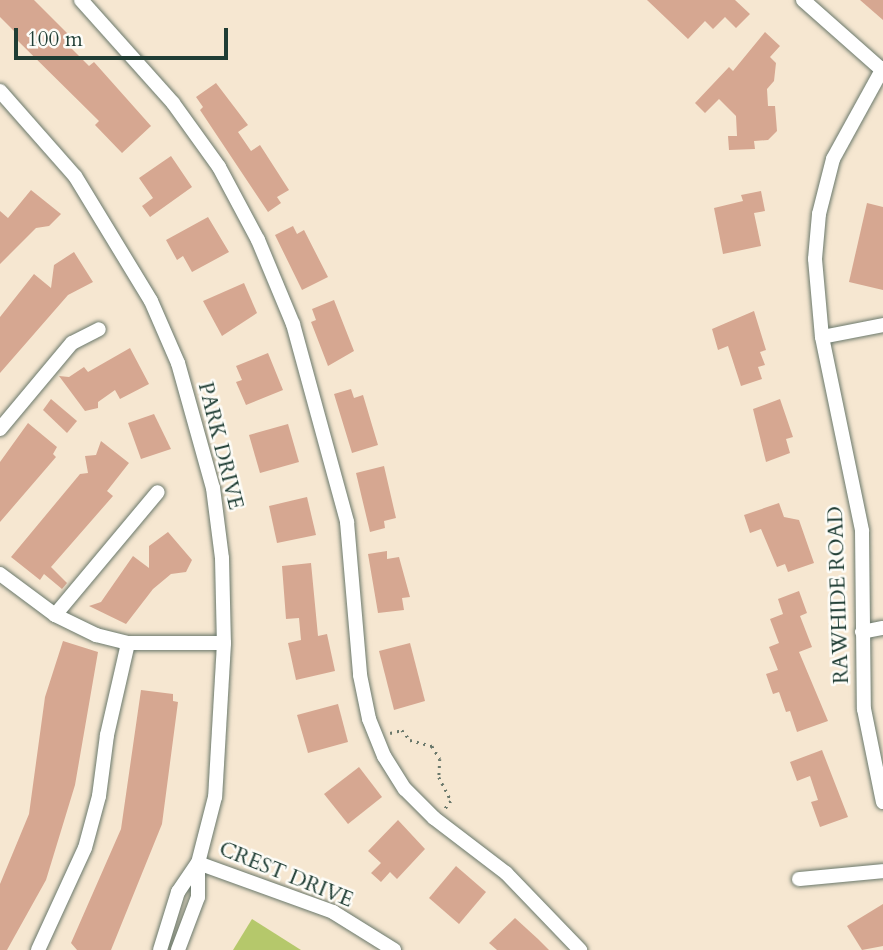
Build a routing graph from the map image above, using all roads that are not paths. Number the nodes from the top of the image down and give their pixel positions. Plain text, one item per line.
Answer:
1 (81, 0) edge
2 (803, 0) edge
3 (882, 69) edge
4 (0, 91) edge
5 (883, 324) edge
6 (99, 329) dead end
7 (822, 337) junction
8 (0, 429) edge
9 (158, 492) dead end
10 (0, 574) edge
11 (55, 615) junction
12 (883, 628) edge
13 (862, 632) junction
14 (128, 643) junction
15 (224, 643) junction
16 (883, 802) edge
17 (198, 863) junction
18 (883, 871) edge
19 (799, 879) dead end
20 (38, 950) edge
21 (160, 950) edge
22 (178, 950) edge
23 (394, 950) edge
24 (580, 950) edge

1 - 24 street
2 - 3 street
3 - 7 street, RAWHIDE ROAD
4 - 15 street, PARK DRIVE
5 - 7 street
6 - 8 street
7 - 13 street, RAWHIDE ROAD
9 - 11 street
10 - 11 street
11 - 14 street
12 - 13 street
13 - 16 street, RAWHIDE ROAD
14 - 15 street
14 - 20 street
15 - 17 street, PARK DRIVE
17 - 21 street, PARK DRIVE
17 - 22 street, PARK DRIVE
17 - 23 street, CREST DRIVE
18 - 19 street

